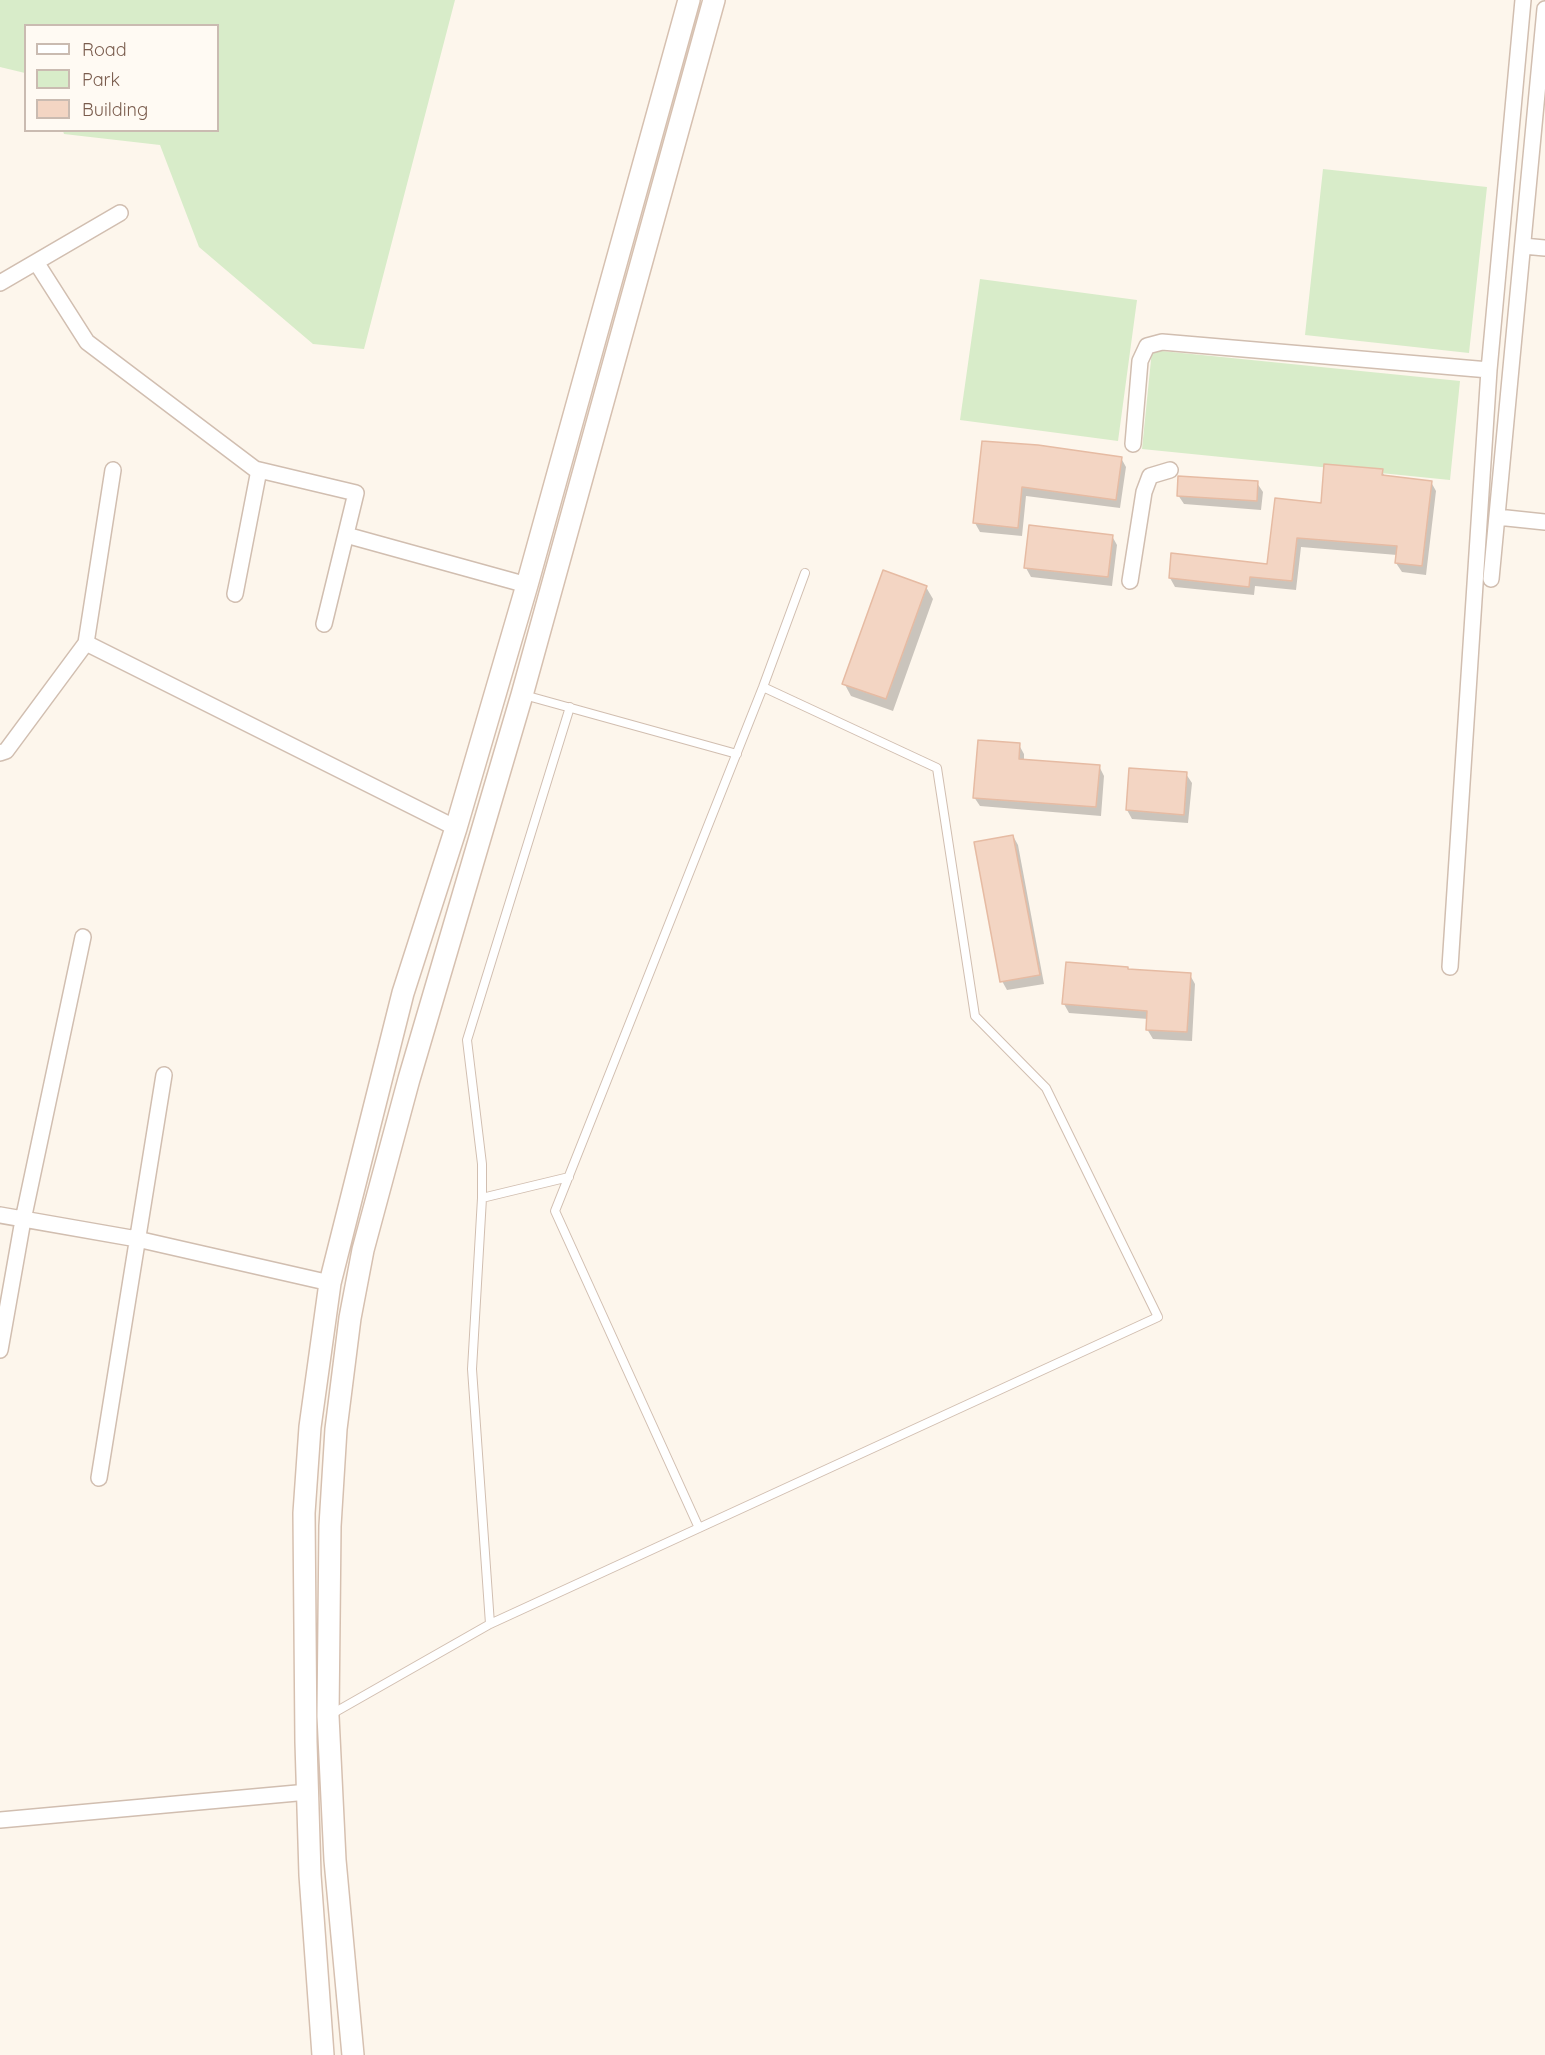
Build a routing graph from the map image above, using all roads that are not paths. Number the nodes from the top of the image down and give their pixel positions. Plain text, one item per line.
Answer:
1 (689, 0) edge
2 (714, 0) edge
3 (1523, 0) edge
4 (1545, 9) edge
5 (120, 213) dead end
6 (1523, 246) junction
7 (1545, 248) edge
8 (36, 262) junction
9 (0, 283) edge
10 (1489, 369) junction
11 (1133, 444) dead end
12 (113, 470) dead end
13 (259, 470) junction
14 (1170, 470) dead end
15 (1497, 517) junction
16 (1545, 522) edge
17 (346, 535) junction
18 (805, 573) dead end
19 (1491, 579) dead end
20 (1130, 581) dead end
21 (527, 585) junction
22 (235, 594) dead end
23 (324, 624) dead end
24 (86, 643) junction
25 (763, 687) junction
26 (522, 695) junction
27 (570, 708) junction
28 (0, 753) edge
29 (736, 754) junction
30 (456, 828) junction
31 (82, 937) dead end
32 (1450, 967) dead end
33 (164, 1075) dead end
34 (569, 1178) junction
35 (482, 1198) junction
36 (0, 1215) edge
37 (22, 1220) junction
38 (137, 1239) junction
39 (330, 1283) junction
40 (0, 1350) edge
41 (99, 1478) dead end
42 (699, 1528) junction
43 (490, 1624) junction
44 (328, 1716) junction
45 (308, 1792) junction
46 (0, 1820) edge
47 (323, 2055) edge
48 (352, 2055) edge

1 - 21 main road
2 - 26 main road
3 - 10 street
4 - 6 street
5 - 8 street
6 - 7 street
6 - 15 street
8 - 9 street
8 - 13 street
10 - 11 street
10 - 32 street
12 - 24 street
13 - 17 street
13 - 22 street
14 - 20 street
15 - 16 street
15 - 19 street
17 - 21 street
17 - 23 street
18 - 25 lane
21 - 30 main road
24 - 28 street
24 - 30 street
25 - 29 lane
25 - 42 lane
26 - 27 lane
26 - 44 main road
27 - 29 lane
27 - 35 lane
29 - 34 lane
30 - 39 main road
31 - 37 street
33 - 38 street
34 - 35 lane
34 - 42 lane
35 - 43 lane
36 - 37 street
37 - 38 street
37 - 40 street
38 - 39 street
38 - 41 street
39 - 45 main road
42 - 43 lane
43 - 44 lane
44 - 48 main road
45 - 46 street
45 - 47 main road

